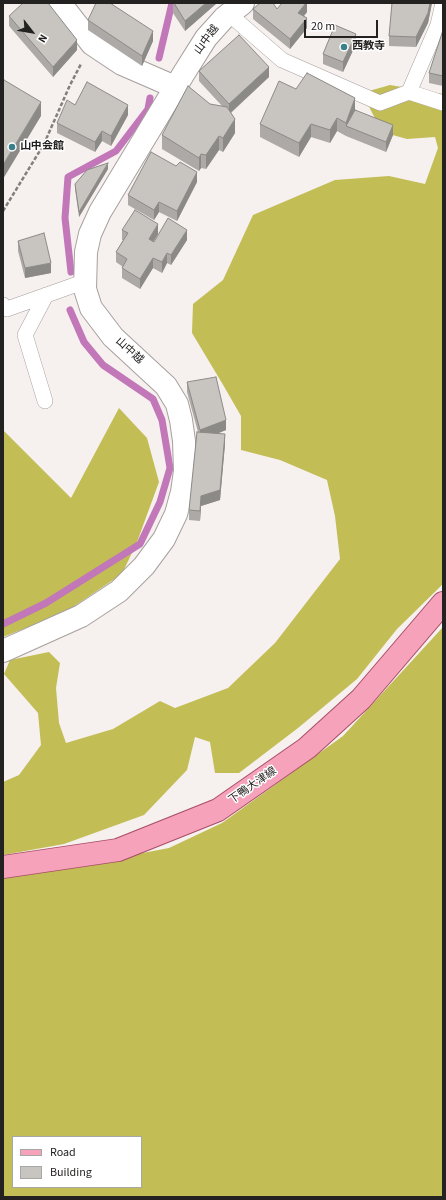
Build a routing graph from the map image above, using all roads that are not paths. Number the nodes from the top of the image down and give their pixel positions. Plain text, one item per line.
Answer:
1 (60, 3) edge
2 (443, 3) edge
3 (236, 8) edge
4 (175, 87) junction
5 (409, 92) junction
6 (443, 103) edge
7 (86, 281) junction
8 (46, 295) junction
9 (3, 305) edge
10 (45, 401) dead end
11 (443, 603) edge
12 (3, 651) edge
13 (3, 867) edge

1 - 4 street
2 - 5 lane
3 - 4 street, 山中越
3 - 5 lane
4 - 7 street, 山中越
5 - 6 lane
7 - 8 lane
7 - 12 street, 山中越
8 - 9 lane
8 - 10 lane
11 - 13 main road, 下鴨大津線

